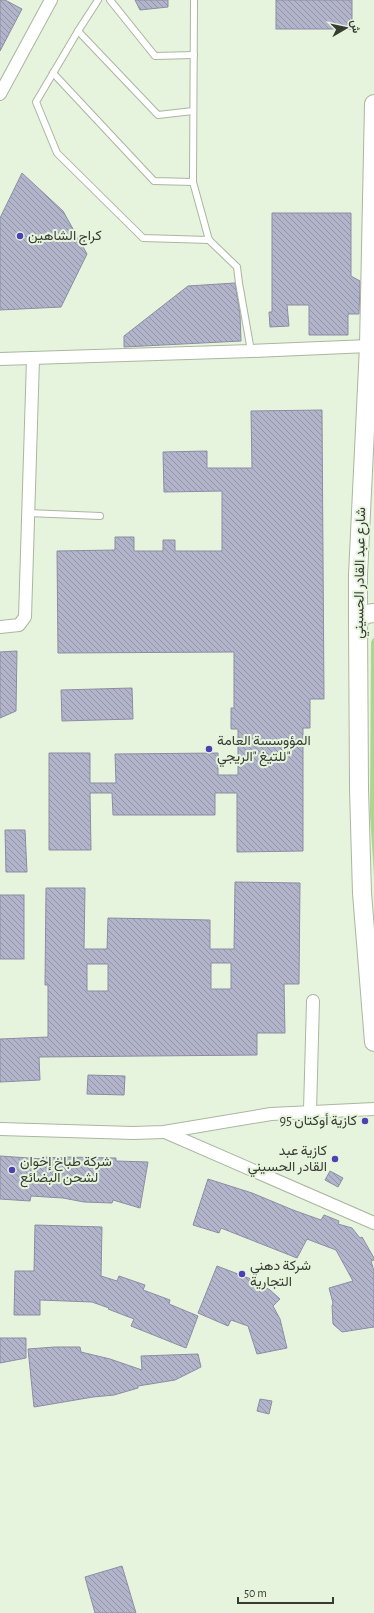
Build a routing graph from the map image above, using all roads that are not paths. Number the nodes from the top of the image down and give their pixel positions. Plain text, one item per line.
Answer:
1 (51, 0) edge
2 (98, 0) edge
3 (110, 0) edge
4 (194, 0) edge
5 (78, 31) junction
6 (194, 55) junction
7 (53, 73) junction
8 (0, 94) edge
9 (374, 104) edge
10 (193, 111) junction
11 (193, 182) junction
12 (209, 240) junction
13 (369, 346) junction
14 (251, 352) junction
15 (0, 359) edge
16 (33, 359) junction
17 (28, 514) junction
18 (100, 516) dead end
19 (366, 578) edge
20 (366, 616) edge
21 (0, 627) edge
22 (313, 1001) dead end
23 (374, 1042) edge
24 (374, 1109) edge
25 (310, 1111) junction
26 (0, 1129) edge
27 (164, 1132) junction
28 (374, 1223) edge

1 - 8 street
2 - 5 lane
3 - 6 lane
4 - 6 lane
5 - 7 lane
5 - 10 lane
6 - 10 lane
7 - 11 lane
7 - 12 lane
9 - 13 main road, شارع عبد القادر الحسيني
10 - 11 lane
11 - 12 lane
12 - 14 lane
13 - 14 street
13 - 19 main road, شارع عبد القادر الحسيني
14 - 16 street
15 - 16 street
16 - 17 street
17 - 18 lane
17 - 21 street
19 - 20 main road, شارع عبد القادر الحسيني
20 - 23 main road, شارع عبد القادر الحسيني
22 - 25 street
24 - 25 street
25 - 27 street
26 - 27 street
27 - 28 street

